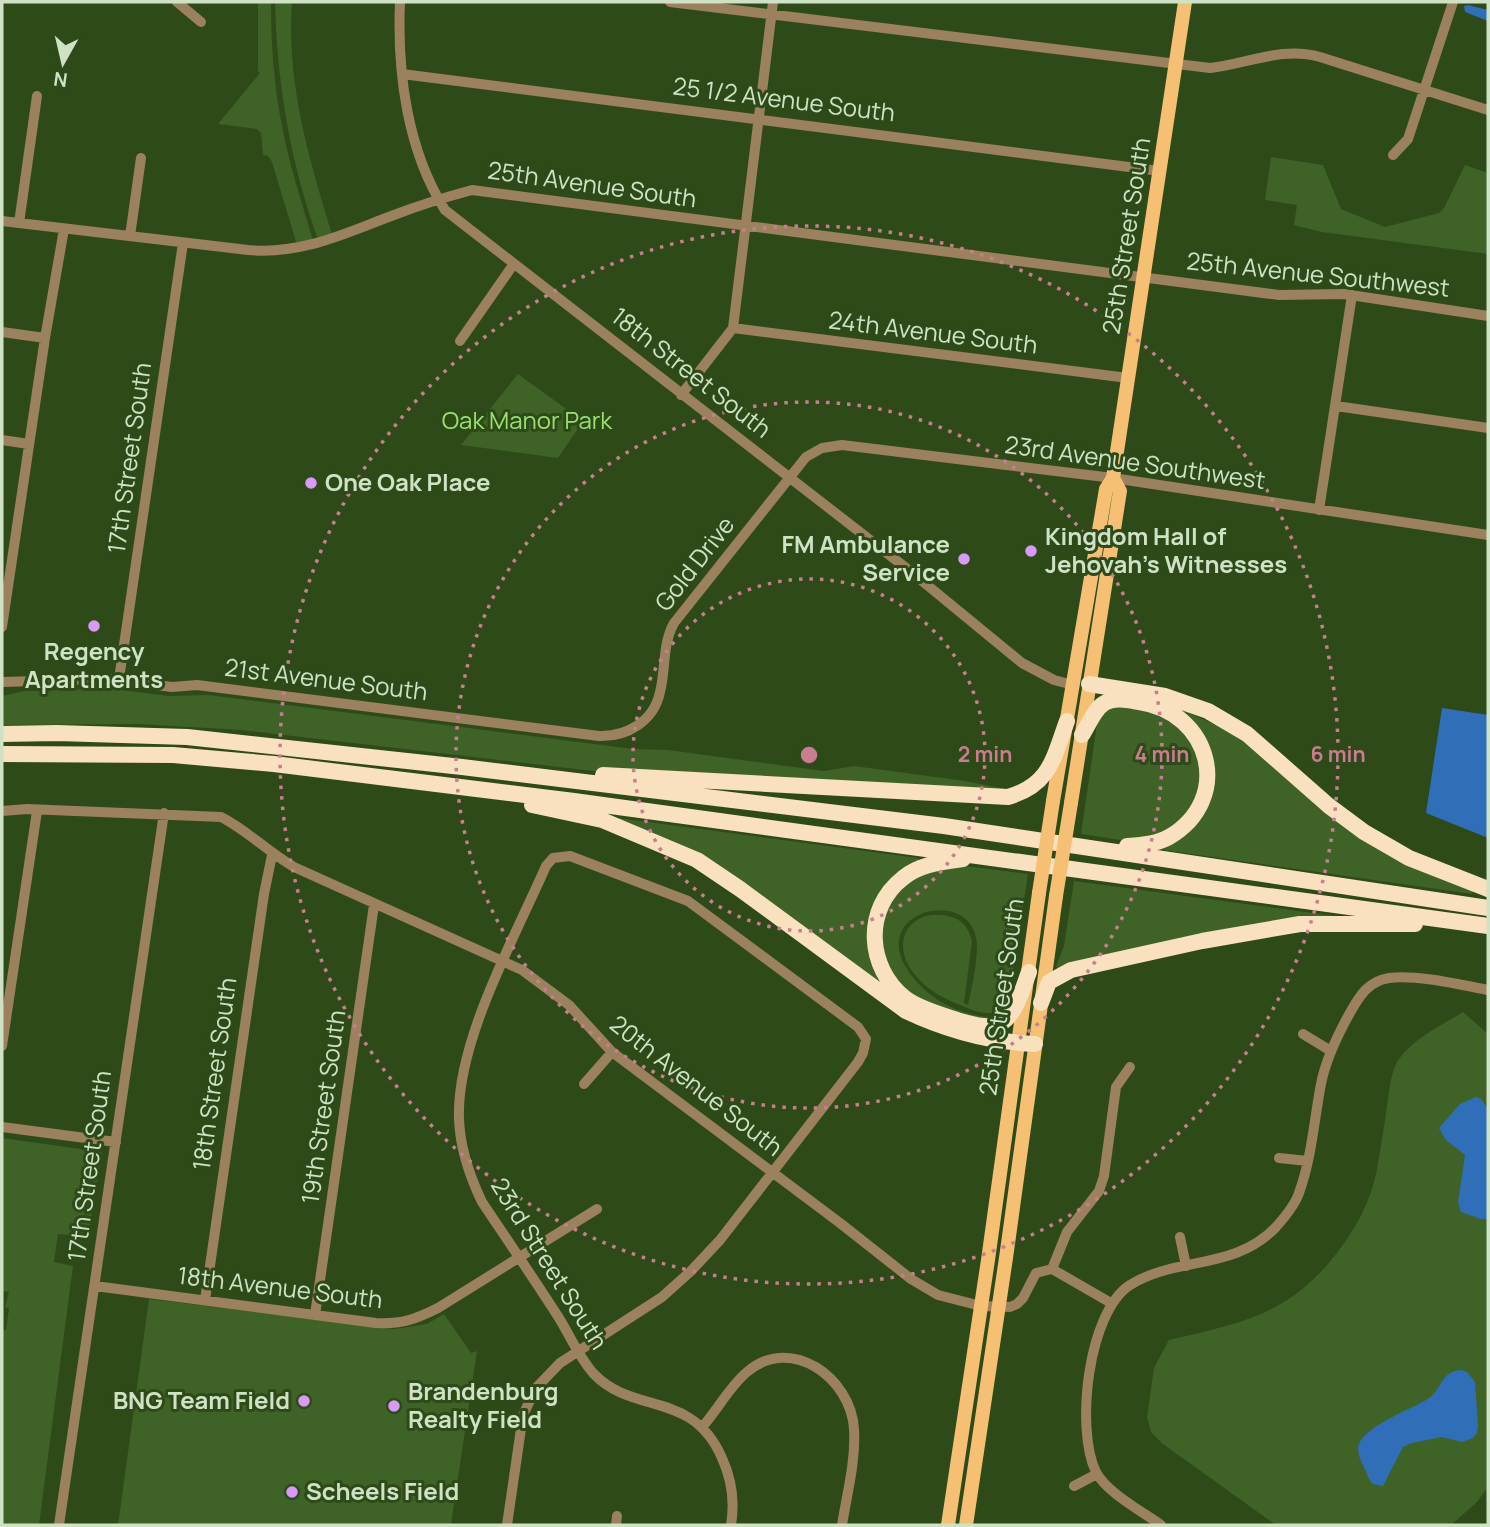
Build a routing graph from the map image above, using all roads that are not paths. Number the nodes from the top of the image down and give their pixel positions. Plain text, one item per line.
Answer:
1 (177, 2) edge
2 (400, 2) edge
3 (670, 2) edge
4 (773, 2) edge
5 (1185, 2) edge
6 (1453, 2) edge
7 (772, 14) junction
8 (201, 22) dead end
9 (1176, 65) junction
10 (402, 74) junction
11 (1424, 89) junction
12 (37, 96) dead end
13 (1488, 110) edge
14 (758, 118) junction
15 (1393, 155) dead end
16 (141, 158) dead end
17 (1160, 171) junction
18 (438, 200) junction
19 (2, 221) edge
20 (19, 223) junction
21 (746, 226) junction
22 (64, 229) junction
23 (130, 236) junction
24 (183, 243) junction
25 (513, 265) junction
26 (1144, 276) junction
27 (1352, 295) junction
28 (1488, 316) edge
29 (733, 328) junction
30 (2, 332) edge
31 (45, 338) junction
32 (460, 341) dead end
33 (1128, 378) junction
34 (681, 395) junction
35 (1336, 406) junction
36 (1488, 428) edge
37 (2, 440) edge
38 (29, 444) junction
39 (789, 478) junction
40 (1113, 478) junction
41 (1319, 510) junction
42 (1488, 535) edge
43 (7, 552) edge
44 (2, 627) edge
45 (119, 679) junction
46 (2, 682) edge
47 (1081, 684) junction
48 (1066, 721) junction
49 (642, 723) joint
50 (2, 734) edge
51 (1082, 735) junction
52 (2, 754) edge
53 (462, 766) junction
54 (430, 783) junction
55 (37, 811) junction
56 (2, 812) edge
57 (164, 813) junction
58 (1087, 847) junction
59 (272, 855) junction
60 (982, 856) junction
61 (1488, 889) edge
62 (374, 905) junction
63 (1488, 908) edge
64 (1481, 925) edge
65 (503, 962) junction
66 (1029, 972) junction
67 (1488, 990) edge
68 (1041, 1003) junction
69 (1303, 1034) dead end
70 (1026, 1043) junction
71 (2, 1046) edge
72 (1331, 1051) junction
73 (612, 1052) junction
74 (1130, 1067) dead end
75 (584, 1084) dead end
76 (2, 1127) edge
77 (116, 1142) junction
78 (1279, 1158) dead end
79 (1308, 1161) junction
80 (773, 1173) junction
81 (597, 1209) dead end
82 (1180, 1237) dead end
83 (519, 1258) junction
84 (1186, 1266) junction
85 (1052, 1269) junction
86 (95, 1286) junction
87 (205, 1300) junction
88 (1111, 1303) junction
89 (981, 1306) junction
90 (999, 1308) junction
91 (315, 1315) junction
92 (579, 1351) junction
93 (703, 1426) junction
94 (1097, 1474) junction
95 (1074, 1486) dead end
96 (59, 1525) edge
97 (507, 1525) edge
98 (731, 1525) edge
99 (842, 1525) edge
100 (948, 1525) edge
101 (966, 1525) edge
102 (1161, 1525) edge

1 - 8 street
2 - 10 street, 18th Street South
3 - 7 street
4 - 7 street
5 - 9 main road, 25th Street South
6 - 11 street
7 - 9 street
7 - 14 street
9 - 11 street
9 - 17 main road, 25th Street South
10 - 14 street, 25 1/2 Avenue South
10 - 18 street, 18th Street South
11 - 13 street
11 - 15 street
12 - 20 street
14 - 17 street, 25 1/2 Avenue South
14 - 21 street
16 - 23 street
17 - 26 main road, 25th Street South
18 - 21 street, 25th Avenue South
18 - 24 street, 25th Avenue South
18 - 25 street, 18th Street South
19 - 20 street, 25th Avenue South
20 - 22 street, 25th Avenue South
21 - 26 street, 25th Avenue South
21 - 29 street
22 - 23 street, 25th Avenue South
22 - 31 street
23 - 24 street, 25th Avenue South
24 - 45 street, 17th Street South
25 - 32 street
25 - 34 street, 18th Street South
26 - 27 street, 25th Avenue Southwest
26 - 33 main road, 25th Street South
27 - 28 street, 25th Avenue Southwest
27 - 35 street
29 - 33 street, 24th Avenue South
29 - 34 street
30 - 31 street
31 - 38 street
33 - 40 main road, 25th Street South
34 - 39 street, 18th Street South
35 - 36 street
35 - 41 street
37 - 38 street
38 - 43 street
39 - 40 street, 23rd Avenue Southwest
39 - 47 street, 18th Street South
39 - 49 street, Gold Drive
40 - 41 street, 23rd Avenue Southwest
40 - 47 main road, 25th Street South
41 - 42 street, 23rd Avenue Southwest
43 - 44 street
45 - 46 street, 21st Avenue South
45 - 49 street, 21st Avenue South
47 - 48 main road, 25th Street South
47 - 51 main road, 25th Street South
47 - 61 highway
48 - 53 highway
48 - 66 main road, 25th Street South, bridge
50 - 53 highway
51 - 58 highway
51 - 68 main road, 25th Street South, bridge
52 - 54 highway
53 - 58 highway
54 - 60 highway
54 - 70 highway
55 - 56 street, 20th Avenue South
55 - 57 street, 20th Avenue South
55 - 71 street
57 - 59 street, 20th Avenue South
57 - 77 street, 17th Street South
58 - 63 highway
59 - 62 street, 20th Avenue South
59 - 87 street, 18th Street South
60 - 64 highway
60 - 66 highway
62 - 65 street, 20th Avenue South
62 - 91 street, 19th Street South
64 - 68 highway
65 - 73 street, 20th Avenue South
65 - 80 street, 23rd Street South
65 - 83 street, 23rd Street South
66 - 70 main road, 25th Street South
67 - 72 street
68 - 70 main road, 25th Street South
69 - 72 street
70 - 89 main road, 25th Street South
70 - 90 main road, 25th Street South
72 - 79 street
73 - 75 street
73 - 80 street, 20th Avenue South
74 - 85 street
76 - 77 street
77 - 86 street, 17th Street South
78 - 79 street
79 - 84 street
80 - 89 street, 20th Avenue South
80 - 92 street
81 - 83 street, 18th Avenue South
82 - 84 street
83 - 91 street, 18th Avenue South
83 - 92 street, 23rd Street South
84 - 88 street
85 - 88 street
85 - 90 street
86 - 87 street, 18th Avenue South
86 - 96 street, 17th Street South
87 - 91 street, 18th Avenue South
88 - 94 street
89 - 90 street, 20th Avenue South
89 - 100 main road, 25th Street South
90 - 101 main road, 25th Street South
92 - 93 street, 23rd Street South
92 - 97 street
93 - 98 street, 23rd Street South
93 - 99 street
94 - 95 street
94 - 102 street

